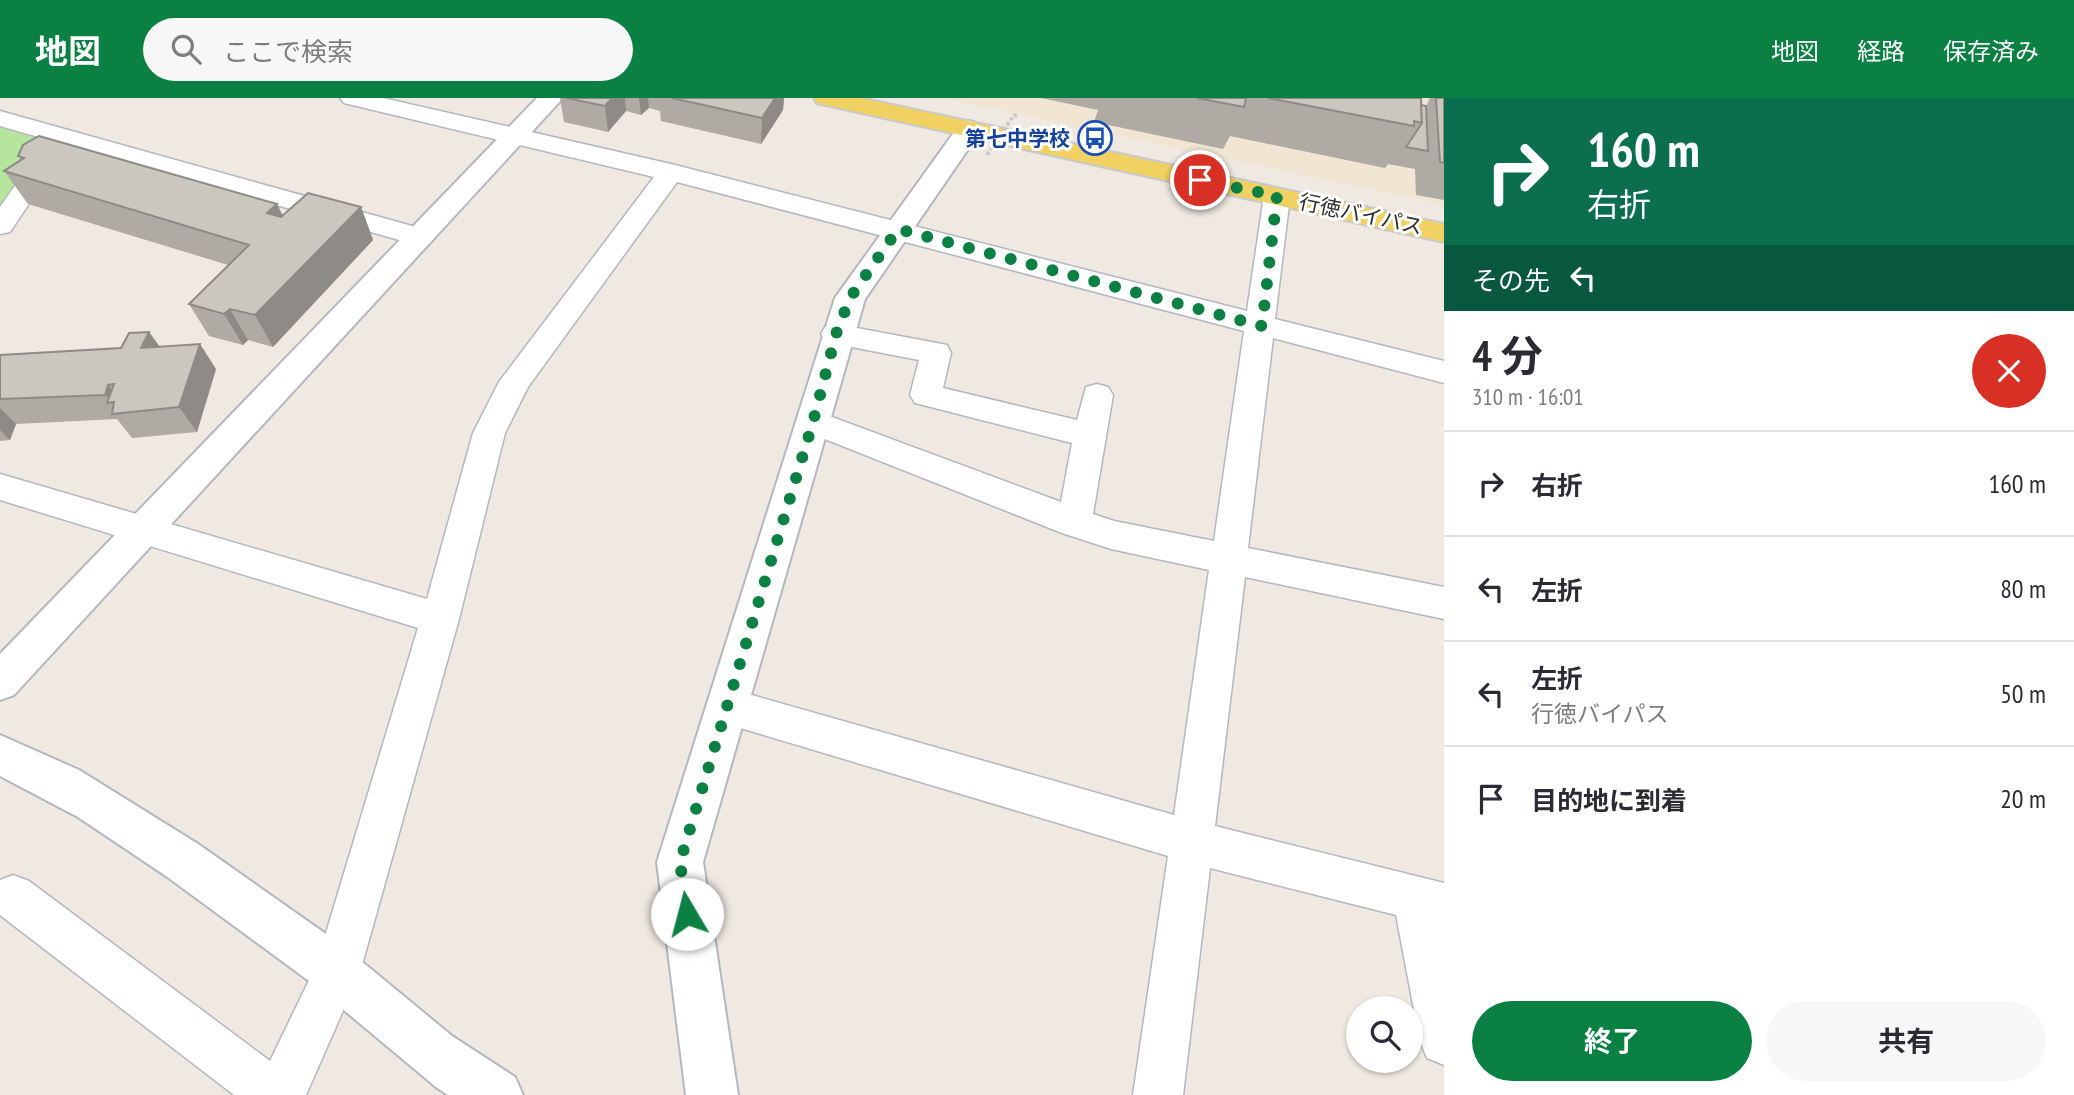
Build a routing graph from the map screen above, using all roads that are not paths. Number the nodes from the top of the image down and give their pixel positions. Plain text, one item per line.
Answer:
1 (352, 98) edge
2 (551, 98) edge
3 (826, 98) edge
4 (0, 118) edge
5 (516, 134) junction
6 (62, 135) junction
7 (978, 142) junction
8 (671, 172) junction
9 (1277, 196) junction
10 (0, 226) edge
11 (898, 229) junction
12 (1444, 233) edge
13 (420, 237) junction
14 (1262, 326) junction
15 (836, 334) junction
16 (1444, 372) edge
17 (1097, 395) dead end
18 (813, 422) junction
19 (1090, 435) junction
20 (0, 487) edge
21 (1074, 523) junction
22 (143, 530) junction
23 (1231, 561) junction
24 (1444, 603) edge
25 (440, 619) junction
26 (0, 682) edge
27 (727, 706) junction
28 (0, 755) edge
29 (1192, 842) junction
30 (13, 897) dead end
31 (1429, 901) edge
32 (337, 972) junction
33 (1444, 1041) edge
34 (277, 1095) edge
35 (497, 1095) edge
36 (712, 1095) edge
37 (1158, 1095) edge

1 - 5 street
2 - 5 street
3 - 7 main road, 行徳バイパス
4 - 6 street
5 - 8 street
5 - 13 street
6 - 10 street
6 - 13 street
7 - 9 main road, 行徳バイパス
7 - 11 street
8 - 11 street
8 - 25 street
9 - 12 main road, 行徳バイパス
9 - 14 street
11 - 14 street
11 - 15 street
13 - 22 street
14 - 16 street
14 - 23 street
15 - 18 street
15 - 19 street
17 - 19 street
18 - 21 street
18 - 27 street
19 - 21 street
20 - 22 street
21 - 23 street
22 - 25 street
22 - 26 street
23 - 24 street
23 - 29 street
25 - 32 street
27 - 29 street
27 - 36 street
28 - 32 street
29 - 31 street
29 - 37 street
30 - 34 street
31 - 33 street
32 - 34 street
32 - 35 street

